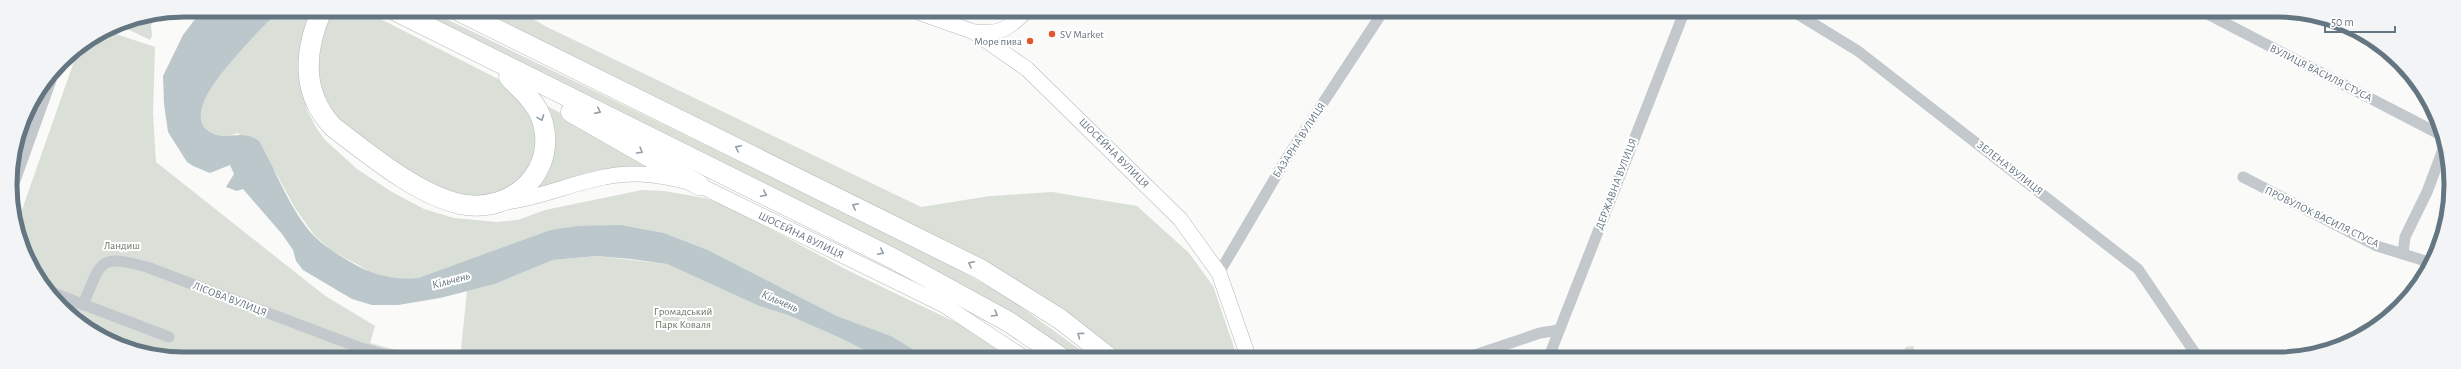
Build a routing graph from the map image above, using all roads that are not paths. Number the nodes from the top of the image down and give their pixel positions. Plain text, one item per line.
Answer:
1 (320, 17) edge
2 (408, 17) edge
3 (471, 17) edge
4 (932, 17) edge
5 (1019, 17) edge
6 (1379, 17) edge
7 (1682, 17) edge
8 (1802, 17) edge
9 (2214, 17) edge
10 (974, 32) junction
11 (450, 38) junction
12 (509, 76) junction
13 (45, 91) edge
14 (26, 131) edge
15 (2435, 132) edge
16 (24, 139) edge
17 (2441, 154) edge
18 (18, 163) edge
19 (2243, 177) dead end
20 (699, 185) junction
21 (496, 204) junction
22 (2403, 254) junction
23 (2426, 261) edge
24 (1219, 273) junction
25 (59, 295) edge
26 (83, 304) junction
27 (1559, 330) junction
28 (169, 337) dead end
29 (376, 352) edge
30 (1015, 352) edge
31 (1052, 352) edge
32 (1102, 352) edge
33 (1247, 352) edge
34 (1484, 352) edge
35 (1551, 352) edge
36 (2194, 352) edge

1 - 21 highway
2 - 11 highway
32 -> 3 highway
4 - 10 street, ШОСЕЙНА ВУЛИЦЯ
5 - 10 street
6 - 24 street, БАЗАРНА ВУЛИЦЯ
7 - 27 street, ДЕРЖАВНА ВУЛИЦЯ
8 - 36 street, ЗЕЛЕНА ВУЛИЦЯ
9 - 15 street, ВУЛИЦЯ ВАСИЛЯ СТУСА
10 - 24 street, ШОСЕЙНА ВУЛИЦЯ
11 - 12 highway
11 -> 31 highway
12 -> 20 highway
12 -> 21 highway
13 - 14 street
16 - 18 street
17 - 22 street
19 - 22 street, ПРОВУЛОК ВАСИЛЯ СТУСА
20 - 21 street, ШОСЕЙНА ВУЛИЦЯ
20 - 30 street, ШОСЕЙНА ВУЛИЦЯ
22 - 23 street
24 - 33 street, ШОСЕЙНА ВУЛИЦЯ
25 - 26 street
26 - 28 street
26 - 29 street, ЛІСОВА ВУЛИЦЯ
27 - 34 street
27 - 35 street, ДЕРЖАВНА ВУЛИЦЯ

